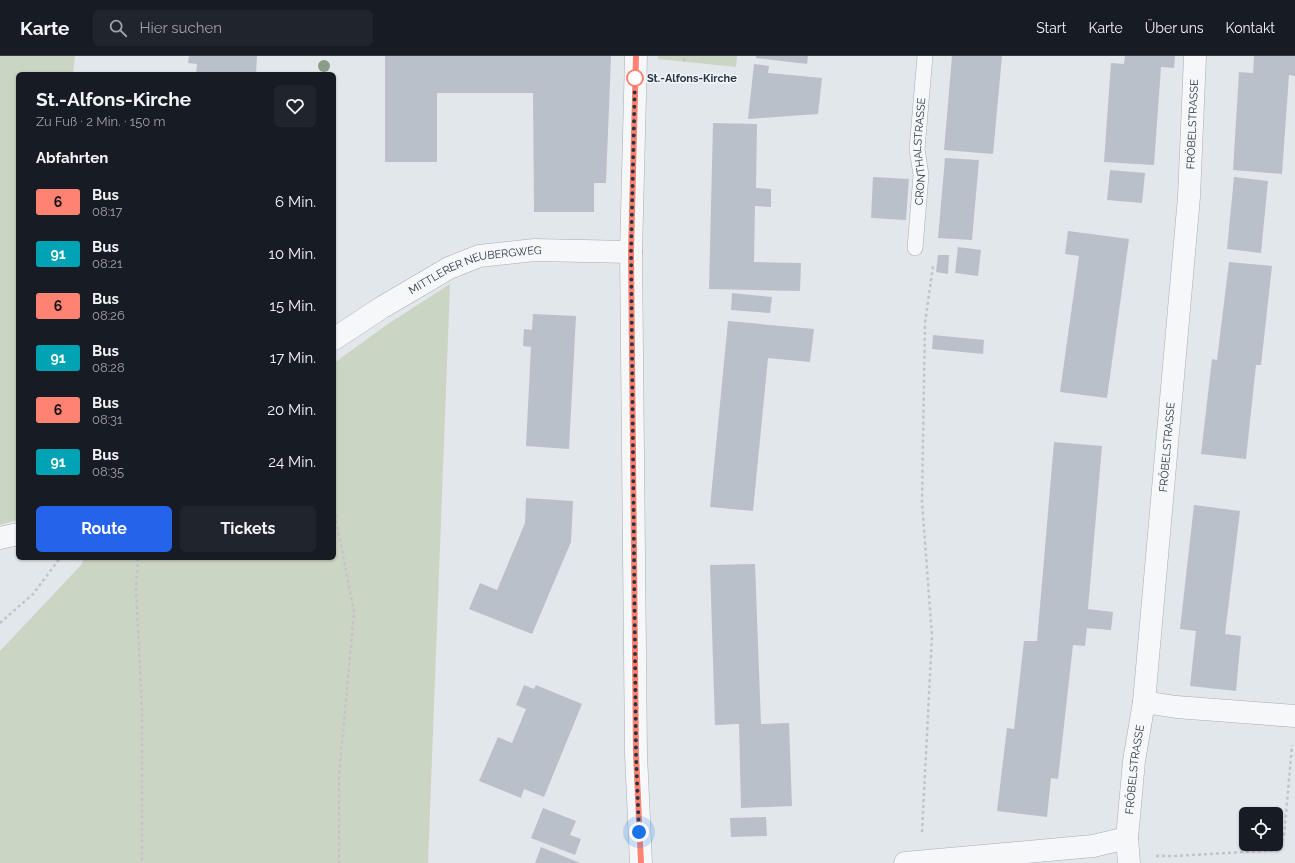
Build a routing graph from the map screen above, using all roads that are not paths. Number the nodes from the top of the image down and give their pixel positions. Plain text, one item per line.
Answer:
1 (636, 56) edge
2 (925, 56) edge
3 (1195, 56) edge
4 (916, 248) road end
5 (631, 252) junction
6 (336, 339) edge
7 (16, 534) edge
8 (0, 538) edge
9 (1144, 702) junction
10 (1295, 716) edge
11 (1128, 852) edge
12 (920, 862) edge
13 (641, 863) edge
14 (905, 863) edge

1 - 5 street
2 - 4 lane, CRONTHALSTRASSE
3 - 9 street, FRÖBELSTRASSE
5 - 6 street, MITTLERER NEUBERGWEG
5 - 13 street
7 - 8 street
9 - 10 street
9 - 11 street, FRÖBELSTRASSE
11 - 12 street
12 - 14 street

